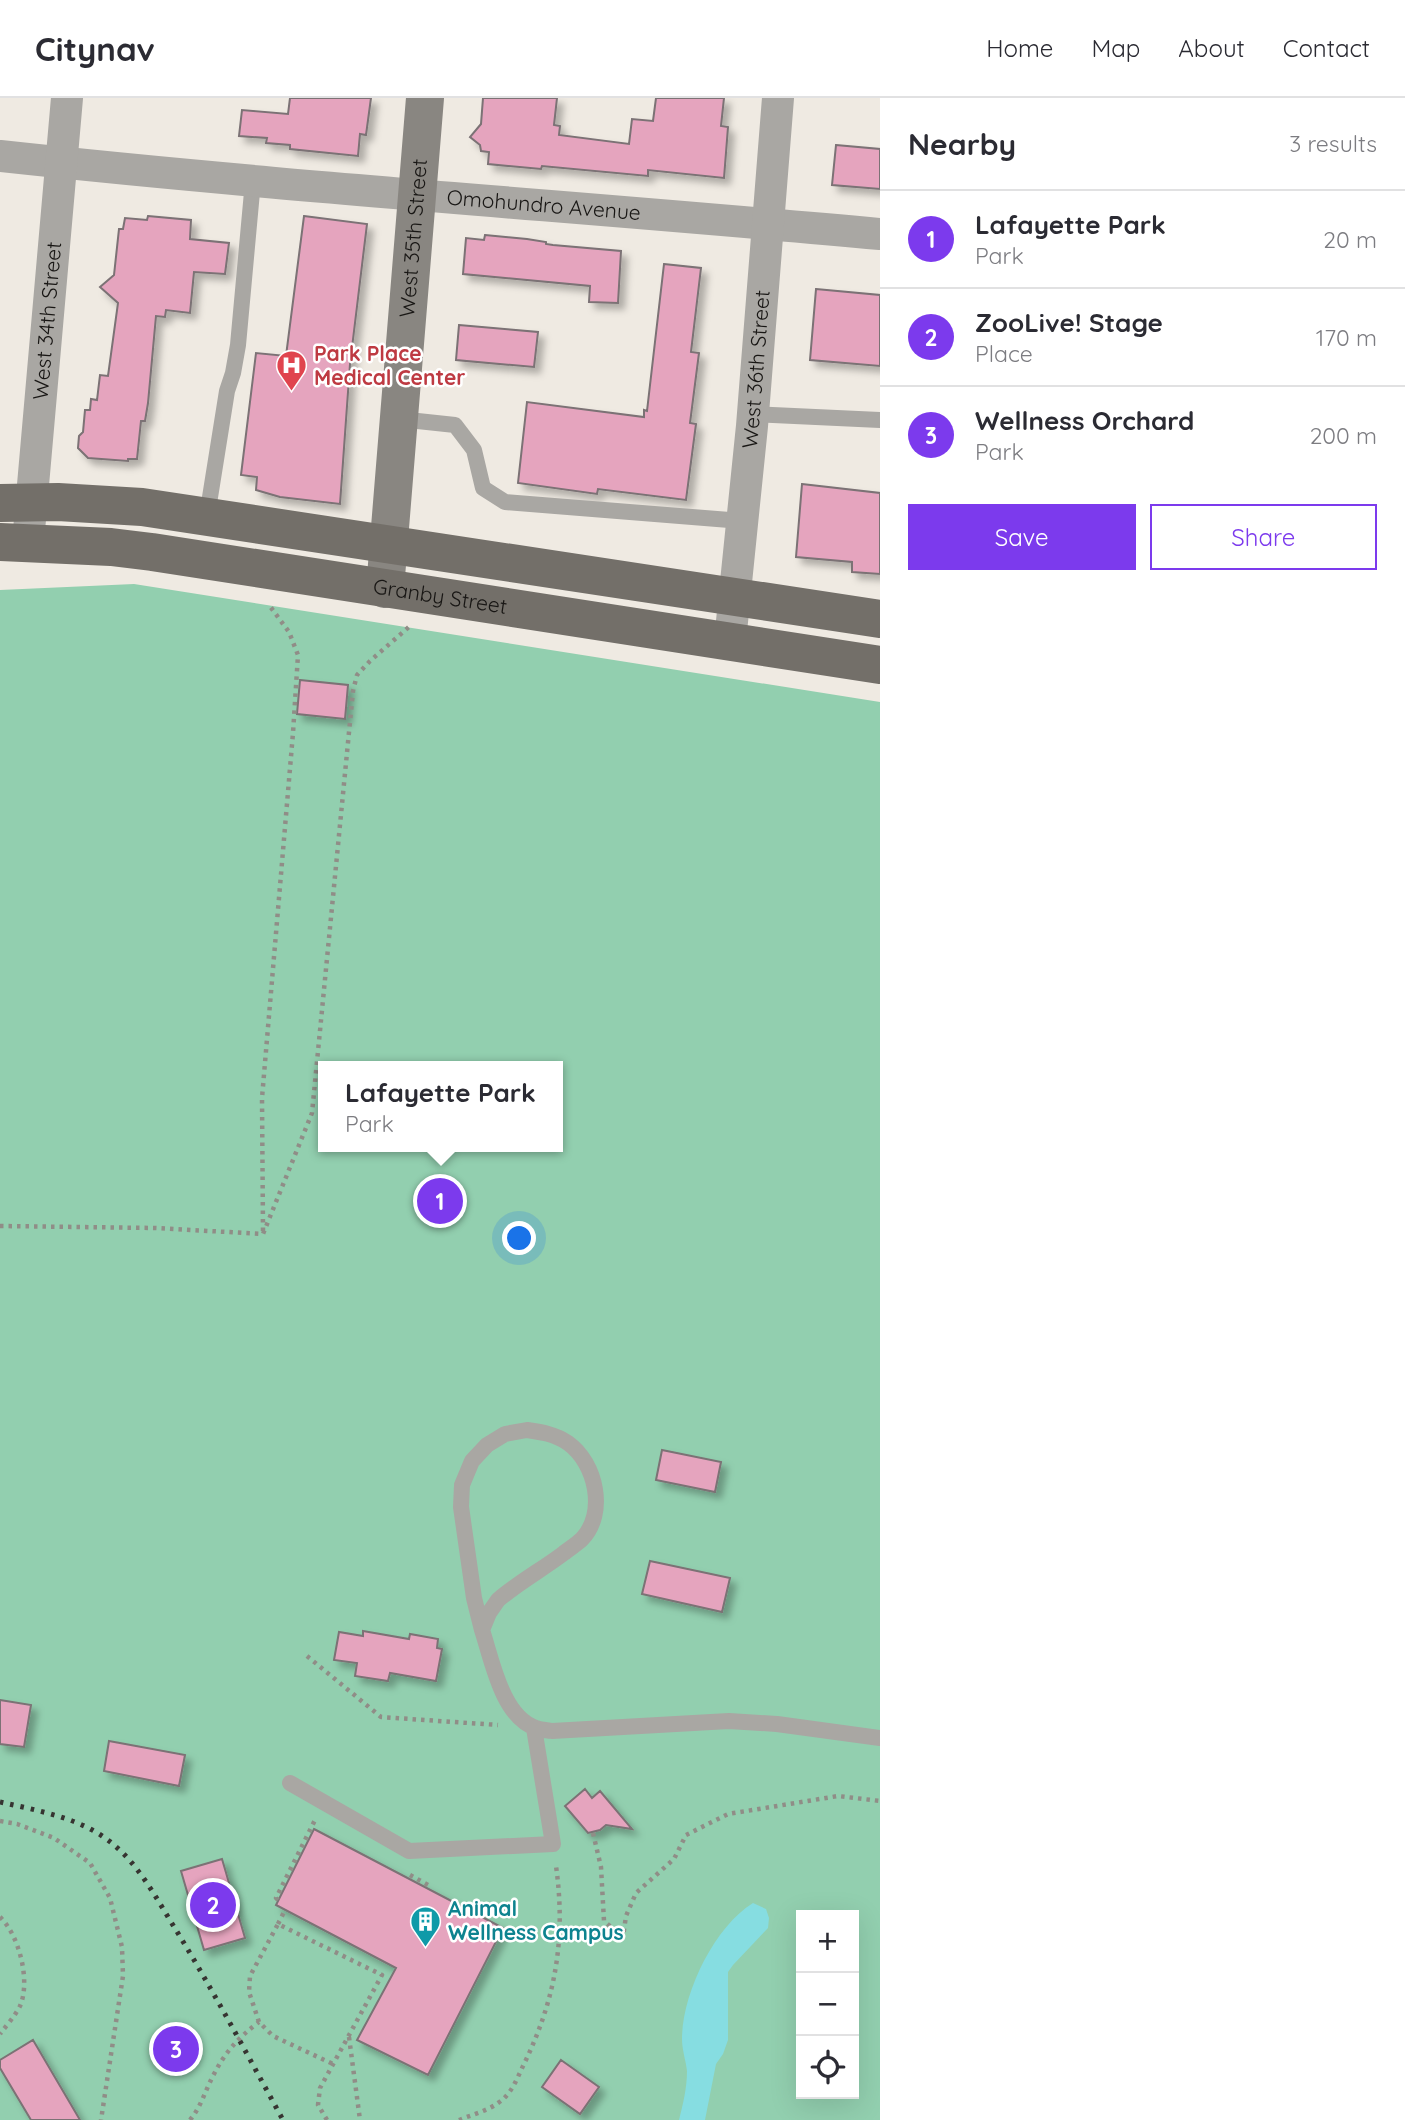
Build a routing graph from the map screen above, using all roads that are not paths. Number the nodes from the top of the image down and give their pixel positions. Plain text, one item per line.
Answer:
1 (67, 98) edge
2 (425, 98) edge
3 (778, 98) edge
4 (0, 156) edge
5 (61, 163) junction
6 (253, 181) junction
7 (417, 195) junction
8 (767, 223) junction
9 (880, 233) edge
10 (753, 414) junction
11 (398, 419) junction
12 (880, 420) edge
13 (16, 503) edge
14 (207, 516) junction
15 (742, 521) junction
16 (14, 542) edge
17 (388, 544) junction
18 (384, 589) junction
19 (734, 597) junction
20 (880, 620) edge
21 (730, 641) junction
22 (880, 665) edge
23 (482, 1630) junction
24 (534, 1728) junction
25 (880, 1738) edge
26 (290, 1783) dead end

1 - 5 street, West 34th Street
2 - 7 street, West 35th Street
3 - 8 street, West 36th Street
4 - 5 street, Omohundro Avenue
5 - 6 street, Omohundro Avenue
5 - 13 street, West 34th Street
6 - 7 street, Omohundro Avenue
6 - 14 lane
7 - 8 street, Omohundro Avenue
7 - 11 street, West 35th Street
8 - 9 street, Omohundro Avenue
8 - 10 street, West 36th Street
10 - 12 lane
10 - 15 street, West 36th Street
11 - 15 lane
11 - 17 street, West 35th Street
13 - 14 main road, Granby Street
13 - 16 street, West 34th Street
14 - 17 main road, Granby Street
15 - 19 street, West 36th Street
16 - 18 main road, Granby Street
17 - 18 street, West 35th Street
17 - 19 main road, Granby Street
18 - 21 main road, Granby Street
19 - 20 main road, Granby Street
19 - 21 street, West 36th Street
21 - 22 main road, Granby Street
23 - 23 lane
23 - 24 lane
24 - 25 lane
24 - 26 lane

